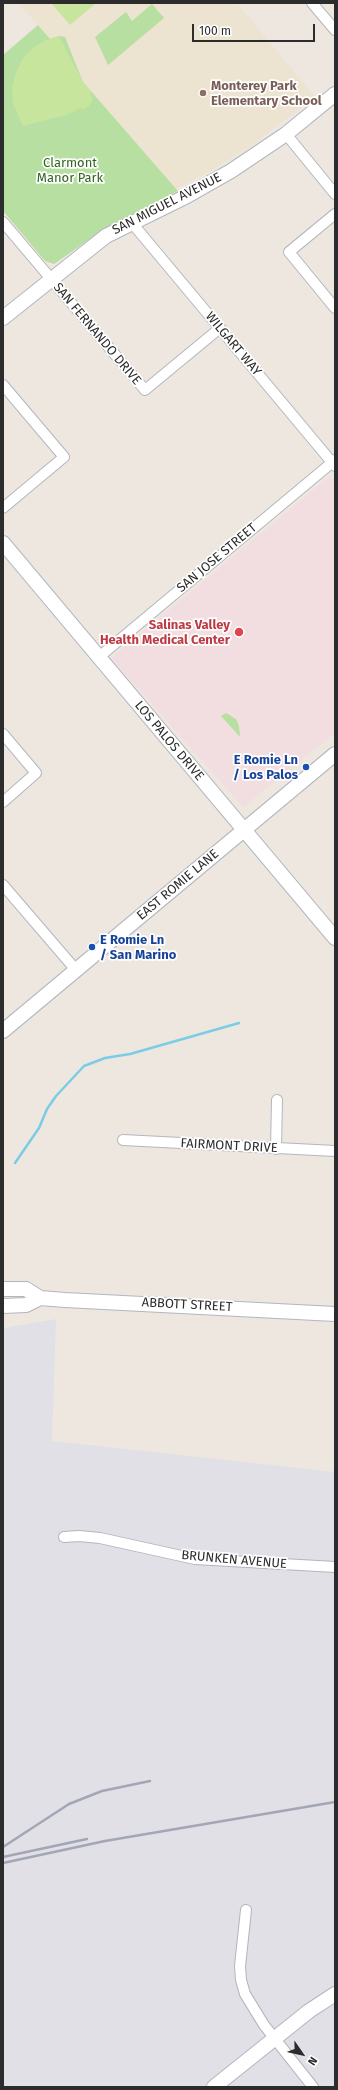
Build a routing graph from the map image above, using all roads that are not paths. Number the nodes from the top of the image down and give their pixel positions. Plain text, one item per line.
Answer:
1 (312, 3) edge
2 (335, 30) edge
3 (335, 94) edge
4 (286, 134) junction
5 (335, 194) edge
6 (335, 214) edge
7 (3, 222) edge
8 (132, 223) junction
9 (51, 279) junction
10 (335, 308) edge
11 (3, 318) edge
12 (220, 328) junction
13 (3, 385) edge
14 (334, 463) edge
15 (3, 508) edge
16 (3, 543) edge
17 (98, 657) junction
18 (3, 734) edge
19 (335, 754) edge
20 (3, 802) edge
21 (244, 830) junction
22 (3, 885) edge
23 (335, 938) edge
24 (76, 970) junction
25 (3, 1032) edge
26 (277, 1100) dead end
27 (123, 1140) dead end
28 (276, 1149) junction
29 (335, 1151) edge
30 (3, 1290) edge
31 (40, 1298) junction
32 (3, 1306) edge
33 (335, 1314) edge
34 (64, 1538) dead end
35 (335, 1567) edge
36 (246, 1910) dead end
37 (335, 1994) edge
38 (275, 2039) junction
39 (214, 2087) edge
40 (313, 2087) edge

1 - 2 street
3 - 4 street, SAN MIGUEL AVENUE
4 - 5 street
4 - 8 street, SAN MIGUEL AVENUE
6 - 10 street
7 - 9 street, SAN FERNANDO DRIVE
8 - 9 street, SAN MIGUEL AVENUE
8 - 12 street, WILGART WAY
9 - 11 street, SAN MIGUEL AVENUE
9 - 12 street, SAN FERNANDO DRIVE
12 - 14 street, WILGART WAY
13 - 15 street
14 - 17 street, SAN JOSE STREET
16 - 17 street, LOS PALOS DRIVE
17 - 21 street, LOS PALOS DRIVE
18 - 20 street
19 - 21 street, EAST ROMIE LANE
21 - 23 street, LOS PALOS DRIVE
21 - 24 street, EAST ROMIE LANE
22 - 24 street
24 - 25 street, EAST ROMIE LANE
26 - 28 street
27 - 28 street, FAIRMONT DRIVE
28 - 29 street, FAIRMONT DRIVE
30 - 31 street, ABBOTT STREET
31 - 32 street, ABBOTT STREET
31 - 33 street, ABBOTT STREET
34 - 35 street, BRUNKEN AVENUE
36 - 38 street
37 - 38 street
38 - 39 street
38 - 40 street

